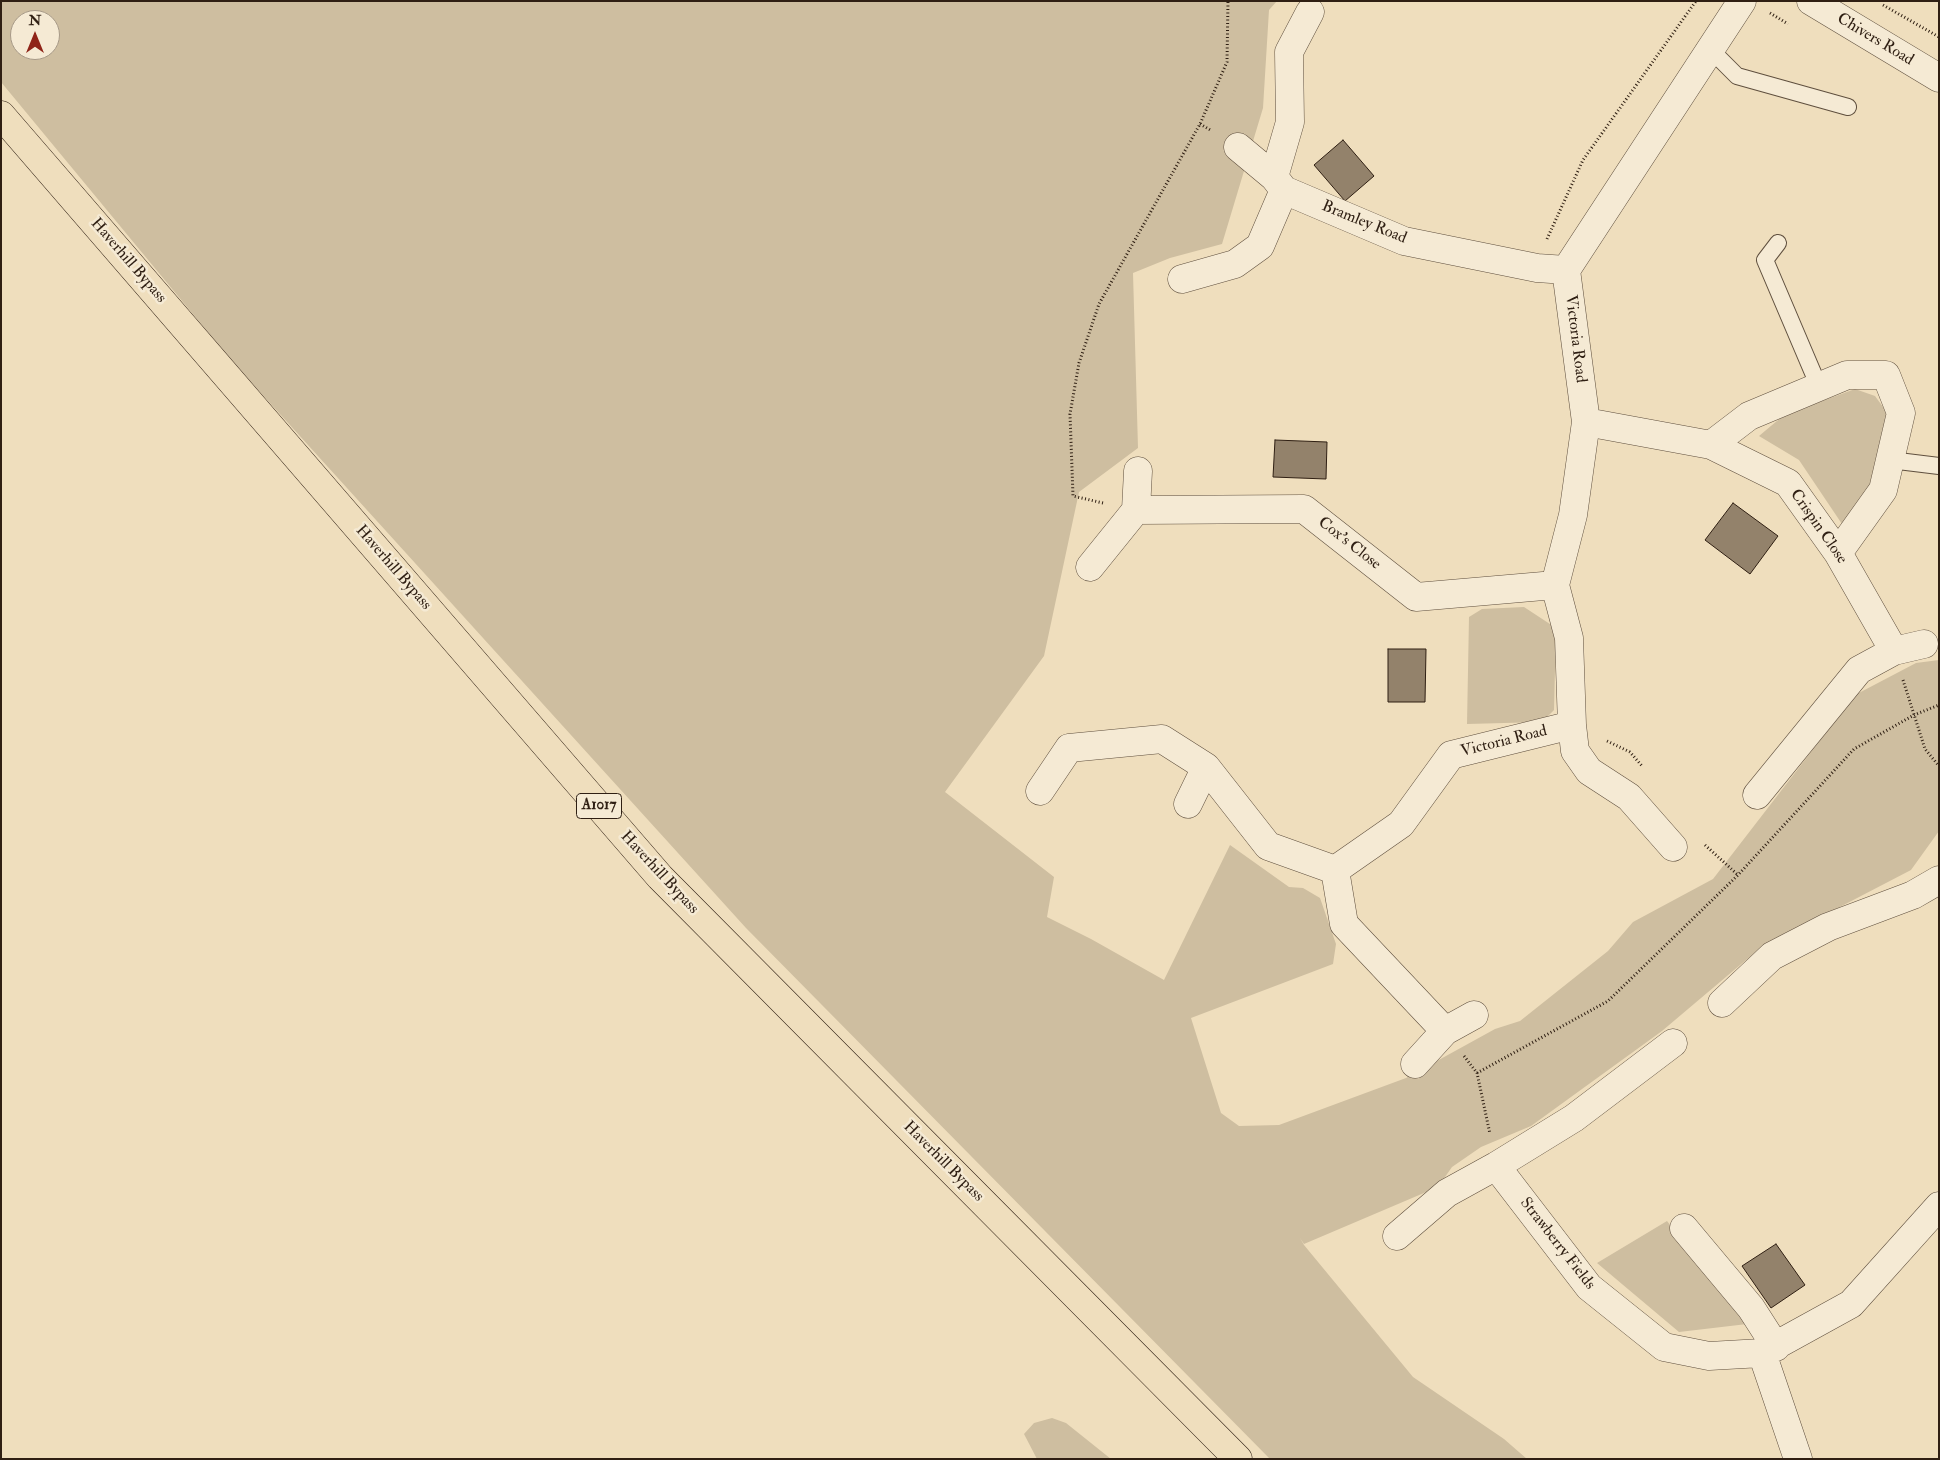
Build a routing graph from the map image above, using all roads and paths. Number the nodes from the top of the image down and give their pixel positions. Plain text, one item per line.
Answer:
1 (1228, 1) edge
2 (1696, 1) edge
3 (1742, 1) edge
4 (1811, 1) edge
5 (1876, 1) edge
6 (1840, 9) edge
7 (1310, 12) dead end
8 (1939, 37) edge
9 (1711, 50) junction
10 (1939, 78) edge
11 (1848, 106) dead end
12 (1, 115) edge
13 (1238, 147) dead end
14 (1279, 184) junction
15 (1778, 243) dead end
16 (1537, 268) junction
17 (1566, 270) junction
18 (1182, 279) dead end
19 (1819, 387) junction
20 (1586, 422) junction
21 (1711, 445) junction
22 (1890, 460) junction
23 (1939, 466) edge
24 (1138, 471) dead end
25 (1073, 496) dead end
26 (1136, 510) junction
27 (1838, 553) junction
28 (1090, 567) dead end
29 (1555, 585) junction
30 (1924, 644) dead end
31 (1894, 651) junction
32 (1939, 705) edge
33 (1914, 715) junction
34 (1572, 725) junction
35 (1939, 766) edge
36 (1206, 767) junction
37 (1040, 791) dead end
38 (1757, 795) dead end
39 (1188, 804) dead end
40 (1673, 846) dead end
41 (1707, 848) dead end
42 (1335, 870) junction
43 (1738, 875) junction
44 (1939, 880) edge
45 (1722, 1003) dead end
46 (1474, 1015) dead end
47 (1452, 1041) junction
48 (1673, 1043) dead end
49 (1415, 1064) dead end
50 (1477, 1074) junction
51 (1496, 1166) junction
52 (1939, 1206) edge
53 (1684, 1228) dead end
54 (1398, 1236) dead end
55 (1769, 1350) junction
56 (1238, 1459) edge
57 (1798, 1459) edge

1 - 25 path
2 - 16 path
3 - 9 street
4 - 6 street, Chivers Road
5 - 8 path
6 - 10 street, Chivers Road
7 - 14 street
9 - 11 lane
9 - 17 street
12 - 56 main road, Haverhill Bypass / A1017
13 - 14 street, Bramley Road
14 - 16 street, Bramley Road
14 - 18 street
15 - 19 lane
16 - 17 street, Bramley Road
17 - 20 street, Victoria Road
19 - 21 street
19 - 22 street
20 - 21 street, Crispin Close
20 - 29 street, Victoria Road
21 - 27 street, Crispin Close
22 - 23 lane
22 - 27 street
24 - 26 street
26 - 28 street
26 - 29 street, Cox's Close
27 - 31 street, Crispin Close
29 - 34 street, Victoria Road
30 - 31 street
31 - 33 path
31 - 38 street
32 - 33 path
33 - 35 path
33 - 43 path
34 - 40 street, Victoria Road
34 - 42 street, Victoria Road
36 - 37 street
36 - 39 street
36 - 42 street
41 - 43 path
42 - 47 street
43 - 50 path
44 - 45 street
46 - 47 street
47 - 49 street
47 - 50 path
48 - 51 street
50 - 51 path
51 - 54 street
51 - 55 street, Strawberry Fields
52 - 55 street, Strawberry Fields
53 - 55 street
55 - 57 street

